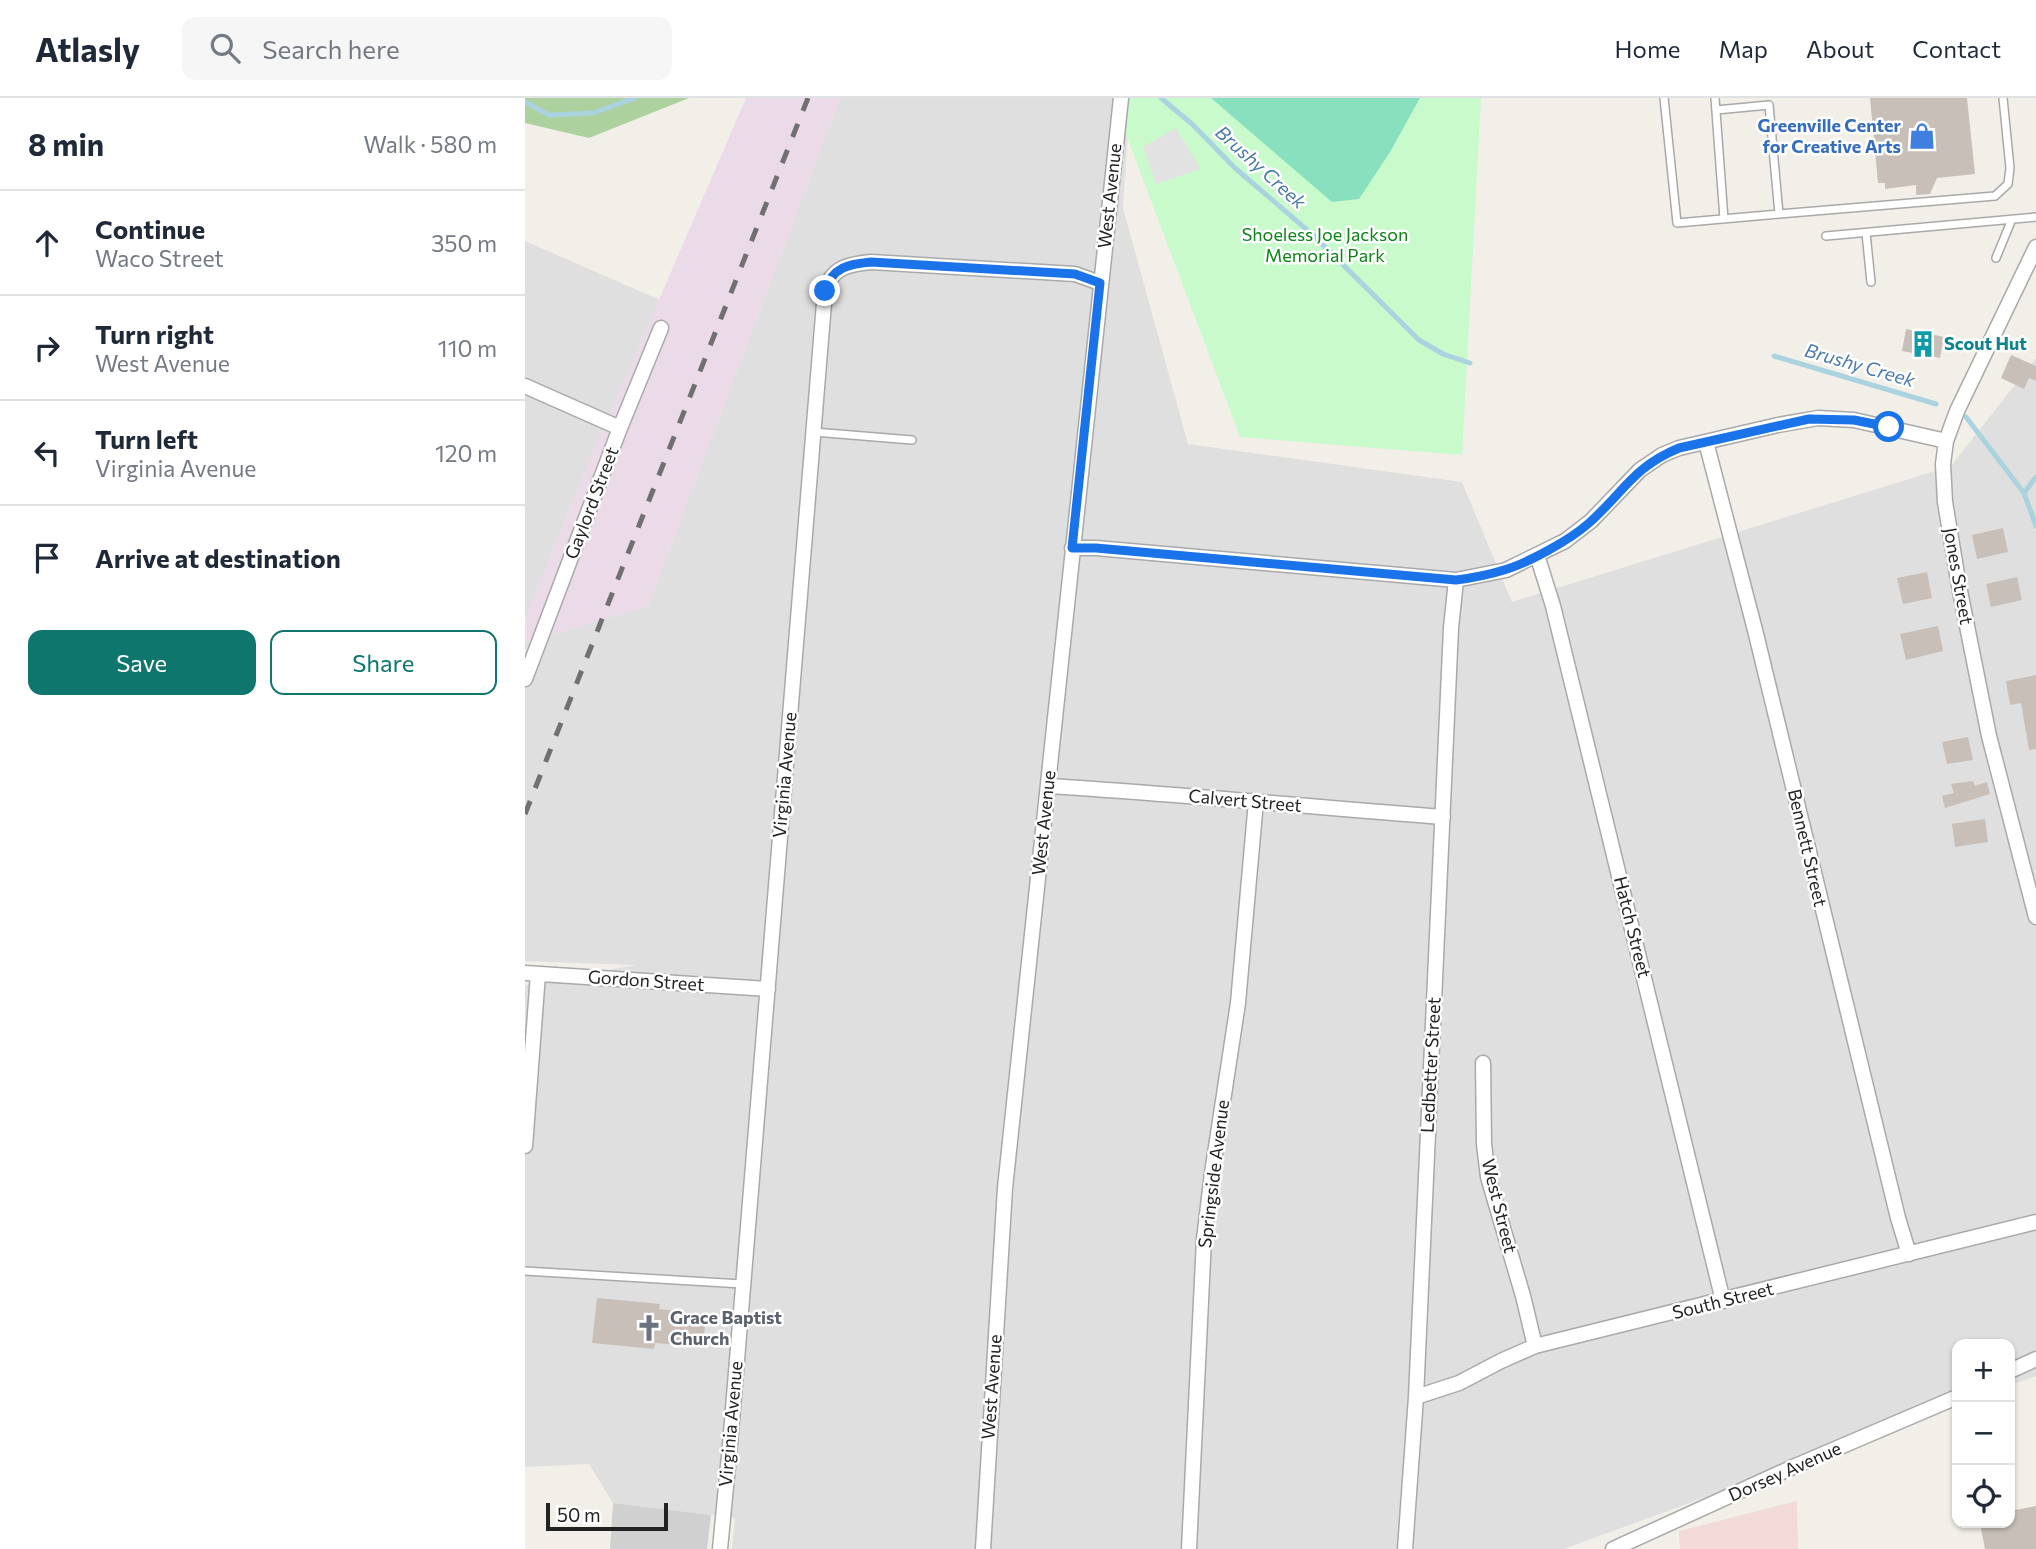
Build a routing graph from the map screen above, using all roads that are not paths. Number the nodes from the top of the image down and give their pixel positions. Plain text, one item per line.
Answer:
1 (1121, 98) edge
2 (1664, 98) edge
3 (1715, 98) edge
4 (2003, 98) edge
5 (1716, 110) junction
6 (1779, 214) junction
7 (2036, 217) edge
8 (1724, 219) junction
9 (2012, 219) junction
10 (1866, 233) junction
11 (1826, 236) dead end
12 (2036, 247) edge
13 (1996, 258) dead end
14 (1871, 282) dead end
15 (1100, 283) junction
16 (661, 328) dead end
17 (525, 386) edge
18 (620, 428) junction
19 (813, 432) junction
20 (912, 440) dead end
21 (1946, 441) junction
22 (1706, 442) junction
23 (1072, 548) junction
24 (1537, 555) junction
25 (1456, 580) junction
26 (525, 680) edge
27 (1048, 786) junction
28 (1257, 801) junction
29 (1443, 817) junction
30 (2036, 918) edge
31 (531, 974) edge
32 (768, 989) junction
33 (1483, 1063) dead end
34 (525, 1146) edge
35 (2036, 1222) edge
36 (1909, 1254) junction
37 (525, 1271) edge
38 (742, 1284) junction
39 (1723, 1301) junction
40 (1535, 1346) junction
41 (2036, 1359) edge
42 (2015, 1369) edge
43 (1416, 1397) junction
44 (1952, 1399) edge
45 (720, 1549) edge
46 (983, 1549) edge
47 (1189, 1549) edge
48 (1405, 1549) edge
49 (1613, 1549) edge

1 - 15 street, West Avenue
2 - 8 lane
3 - 5 lane
4 - 6 lane
5 - 6 lane
5 - 8 lane
6 - 8 lane
7 - 9 lane
9 - 10 lane
9 - 13 lane
10 - 11 lane
10 - 14 lane
12 - 21 street, Jones Street
15 - 19 street, Virginia Avenue
15 - 23 street, West Avenue
16 - 18 street, Gaylord Street
17 - 18 street
18 - 26 street, Gaylord Street
19 - 20 lane
19 - 32 street, Virginia Avenue
21 - 22 street
21 - 30 street, Jones Street
22 - 24 street
22 - 36 street, Bennett Street
23 - 25 street
23 - 27 street, West Avenue
24 - 25 street
24 - 39 street, Hatch Street
25 - 29 street, Ledbetter Street
27 - 28 street, Calvert Street
27 - 46 street, West Avenue
28 - 29 street, Calvert Street
28 - 47 street, Springside Avenue
29 - 43 street, Ledbetter Street
31 - 32 street, Gordon Street
31 - 34 street
32 - 38 street, Virginia Avenue
33 - 40 street, West Street
35 - 36 street, South Street
36 - 39 street, South Street
37 - 38 lane
38 - 45 street, Virginia Avenue
39 - 40 street, South Street
40 - 43 street, South Street
41 - 42 street
43 - 48 street, Ledbetter Street
44 - 49 street, Dorsey Avenue

